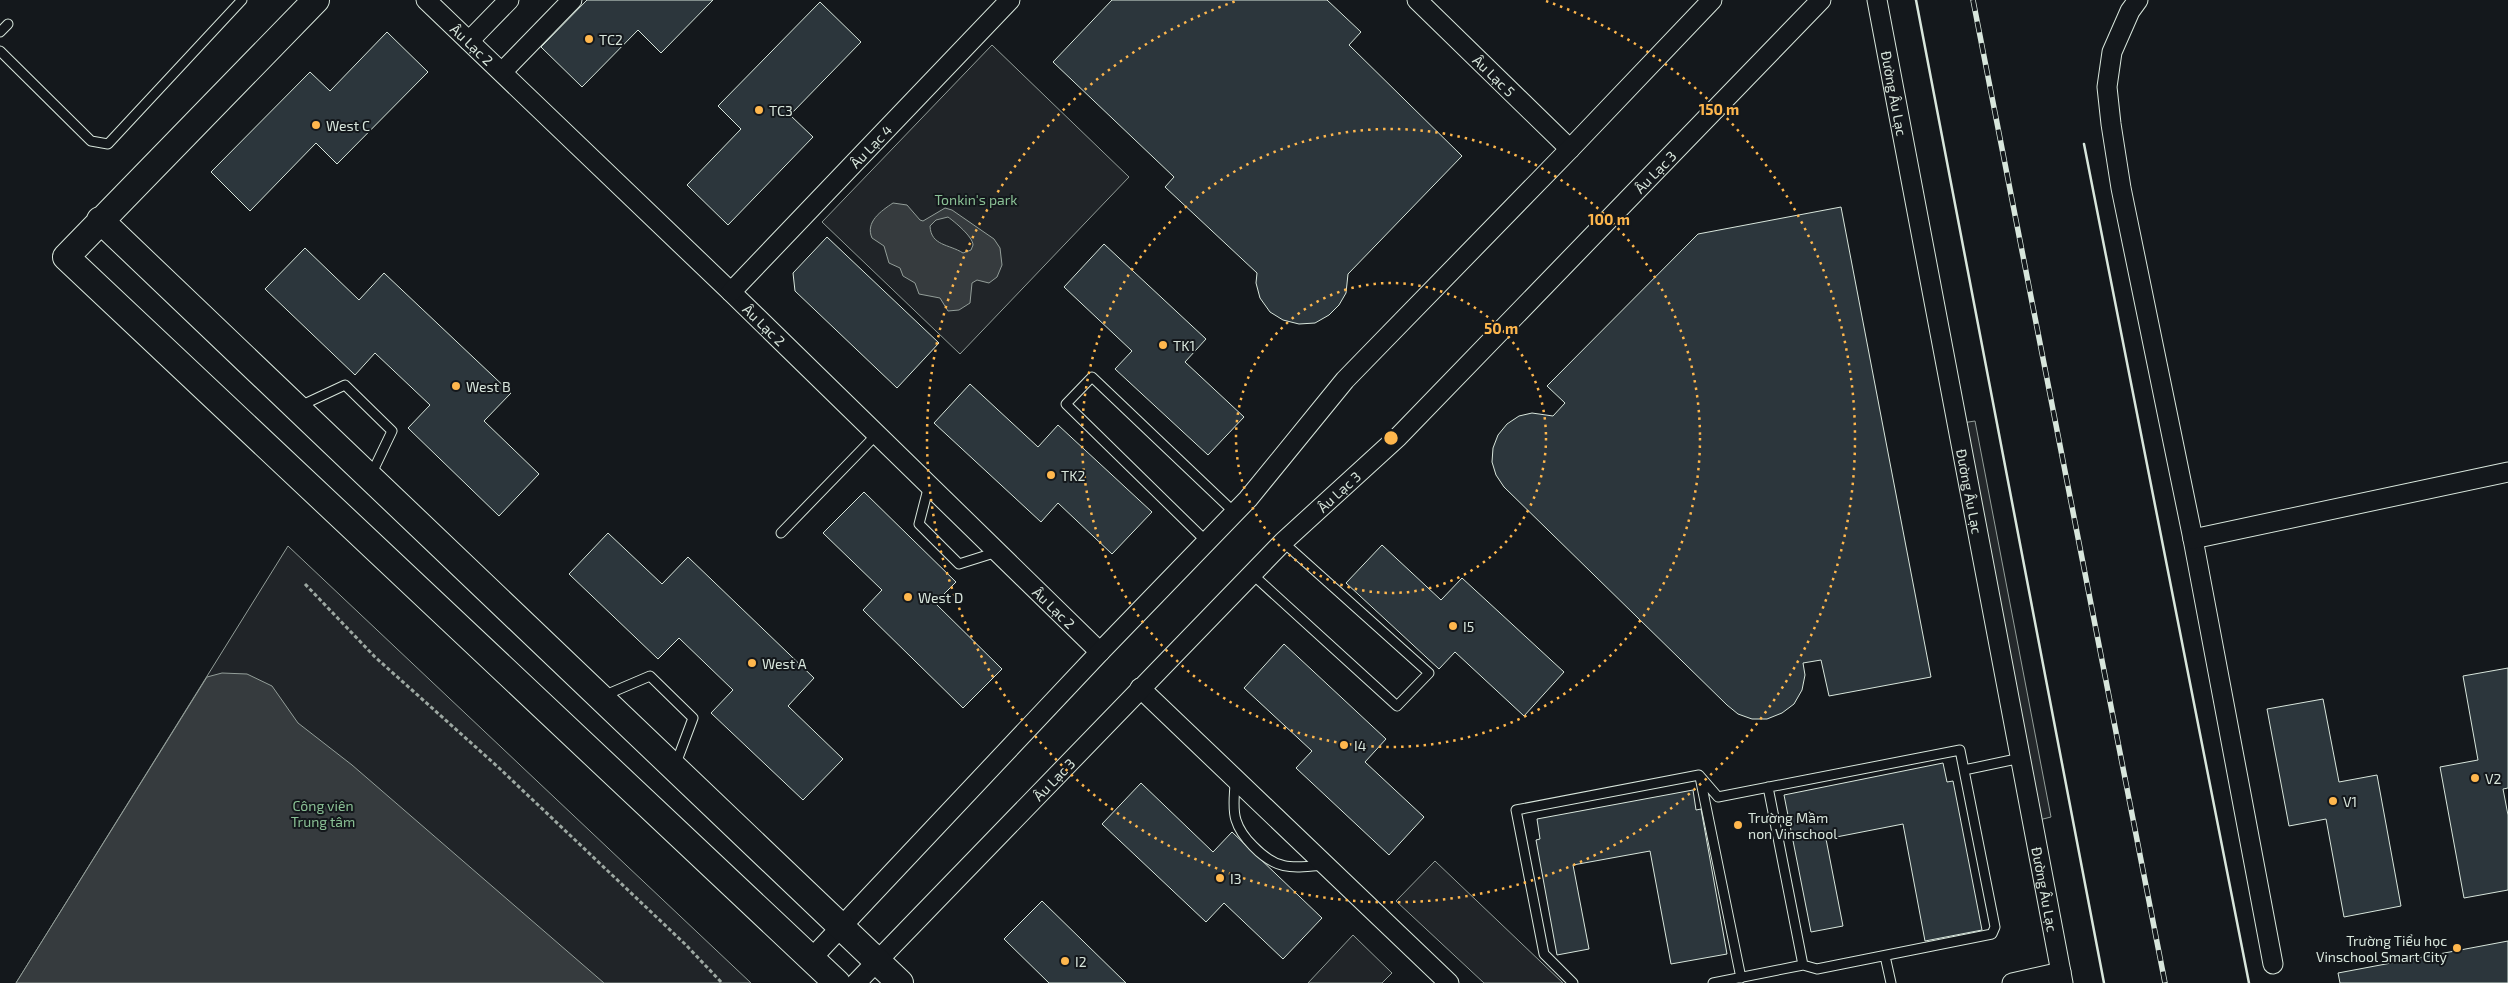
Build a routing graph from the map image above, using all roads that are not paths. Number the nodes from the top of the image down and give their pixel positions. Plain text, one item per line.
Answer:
1 (242, 0) edge
2 (316, 0) edge
3 (426, 0) edge
4 (510, 0) edge
5 (572, 0) edge
6 (1010, 0) edge
7 (1417, 0) edge
8 (1712, 0) edge
9 (1822, 0) edge
10 (1878, 0) edge
11 (2138, 0) edge
12 (8, 24) dead end
13 (0, 32) edge
14 (469, 41) junction
15 (0, 51) edge
16 (502, 72) junction
17 (1570, 150) junction
18 (100, 220) junction
19 (731, 292) junction
20 (297, 408) junction
21 (877, 434) junction
22 (2508, 472) edge
23 (370, 478) junction
24 (929, 484) junction
25 (1235, 513) junction
26 (781, 533) dead end
27 (2193, 539) junction
28 (1207, 542) junction
29 (1283, 542) junction
30 (997, 552) junction
31 (1252, 574) junction
32 (1100, 652) junction
33 (1140, 688) junction
34 (600, 697) junction
35 (2021, 758) junction
36 (674, 768) junction
37 (1964, 770) junction
38 (1699, 775) junction
39 (1235, 778) junction
40 (1768, 787) junction
41 (1325, 865) junction
42 (840, 927) junction
43 (1886, 956) junction
44 (811, 959) junction
45 (878, 961) junction
46 (2273, 964) dead end
47 (1803, 965) junction
48 (1741, 978) junction
49 (2062, 978) edge
50 (837, 983) edge
51 (856, 983) edge
52 (900, 983) edge
53 (1449, 983) edge
54 (1573, 983) edge
55 (1713, 983) edge
56 (1891, 983) edge
57 (2012, 983) edge

1 - 15 lane
2 - 18 street
3 - 14 street, Âu Lạc 2
4 - 14 street
5 - 16 street
6 - 19 street, Âu Lạc 4
7 - 17 street, Âu Lạc 5
8 - 17 street
9 - 29 street, Âu Lạc 3
10 - 35 street, Đường Âu Lạc
11 - 27 street
12 - 13 lane
14 - 16 street, Âu Lạc 2
16 - 19 street, Âu Lạc 2
17 - 25 street
18 - 20 street
18 - 44 street
19 - 21 street, Âu Lạc 2
20 - 23 street
20 - 23 lane
21 - 24 street, Âu Lạc 2
21 - 26 lane
22 - 27 street
23 - 34 street
24 - 30 street, Âu Lạc 2
24 - 30 lane
25 - 28 street
25 - 28 lane
27 - 46 street
28 - 32 street
29 - 31 street, Âu Lạc 3
29 - 31 lane
30 - 32 street, Âu Lạc 2
31 - 33 street, Âu Lạc 3
32 - 42 street
33 - 39 street
33 - 45 street, Âu Lạc 3
34 - 36 street
34 - 36 lane
35 - 37 lane
35 - 49 street, Đường Âu Lạc
36 - 42 street
37 - 40 lane
37 - 43 lane
38 - 40 lane
38 - 48 lane
38 - 54 lane
39 - 41 street
39 - 41 lane
40 - 47 lane
41 - 53 street
42 - 44 street
42 - 45 street
43 - 47 lane
43 - 56 lane
44 - 50 street
45 - 51 street, Âu Lạc 3
45 - 52 street
47 - 48 lane
48 - 55 lane
49 - 57 street

